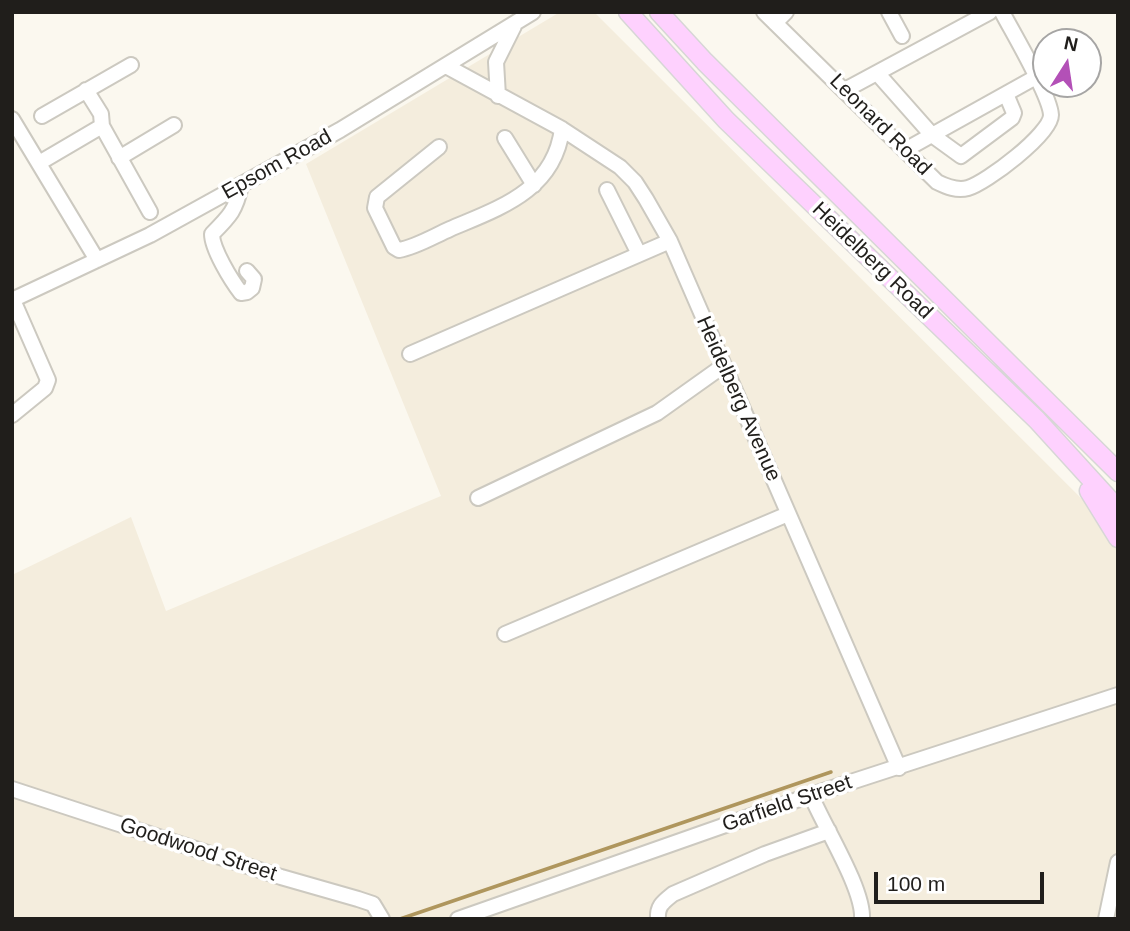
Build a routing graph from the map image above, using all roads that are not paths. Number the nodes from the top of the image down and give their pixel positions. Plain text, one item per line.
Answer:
1 (533, 12) edge
2 (628, 12) edge
3 (659, 12) edge
4 (786, 12) edge
5 (889, 12) edge
6 (990, 12) edge
7 (1002, 12) edge
8 (768, 15) edge
9 (514, 25) junction
10 (902, 36) dead end
11 (131, 65) dead end
12 (446, 66) junction
13 (1032, 69) edge
14 (878, 74) junction
15 (1032, 79) edge
16 (86, 90) junction
17 (845, 90) junction
18 (1006, 94) junction
19 (498, 96) junction
20 (1047, 98) edge
21 (42, 116) dead end
22 (12, 118) edge
23 (174, 125) dead end
24 (102, 126) junction
25 (562, 129) junction
26 (932, 135) junction
27 (505, 138) dead end
28 (439, 148) dead end
29 (905, 150) junction
30 (119, 158) junction
31 (39, 163) junction
32 (241, 185) junction
33 (534, 185) junction
34 (607, 190) dead end
35 (150, 212) dead end
36 (670, 241) junction
37 (639, 254) junction
38 (97, 260) junction
39 (247, 271) dead end
40 (13, 300) edge
41 (410, 354) dead end
42 (723, 366) junction
43 (12, 415) edge
44 (1037, 420) junction
45 (1118, 472) edge
46 (478, 498) dead end
47 (1118, 509) edge
48 (788, 514) junction
49 (1118, 538) edge
50 (505, 634) dead end
51 (1118, 695) edge
52 (900, 768) junction
53 (12, 789) edge
54 (811, 795) junction
55 (828, 831) junction
56 (1118, 862) edge
57 (381, 916) edge
58 (457, 919) edge
59 (658, 919) edge
60 (862, 919) edge
61 (1106, 919) edge

1 - 9 street, Epsom Road
2 - 44 main road, Heidelberg Road
3 - 45 main road, Heidelberg Road
4 - 8 street
5 - 10 street
6 - 14 street
7 - 13 street
8 - 17 street, Leonard Road
9 - 12 street, Epsom Road
9 - 19 street
11 - 16 street
12 - 19 street, Heidelberg Avenue
12 - 32 street, Epsom Road
14 - 17 street
14 - 26 street
15 - 18 street
16 - 21 street
16 - 24 street
17 - 29 street, Leonard Road
18 - 26 street
18 - 26 street
19 - 25 street, Heidelberg Avenue
20 - 29 street, Leonard Road
22 - 31 street
23 - 30 street
24 - 30 street
24 - 31 street
25 - 33 street
25 - 36 street, Heidelberg Avenue
26 - 29 street
27 - 33 street
28 - 33 street
30 - 35 street
31 - 38 street
32 - 38 street, Epsom Road
32 - 39 street
34 - 37 street
36 - 37 street
36 - 42 street, Heidelberg Avenue
37 - 41 street
38 - 40 street, Epsom Road
40 - 43 street
42 - 46 street
42 - 48 street, Heidelberg Avenue
44 - 47 main road, Heidelberg Road
44 - 49 main road
48 - 50 street
48 - 52 street, Heidelberg Avenue
51 - 52 street, Garfield Street
52 - 54 street, Garfield Street
53 - 57 street, Goodwood Street
54 - 55 street
54 - 58 street, Garfield Street
55 - 59 street
55 - 60 street
56 - 61 street

